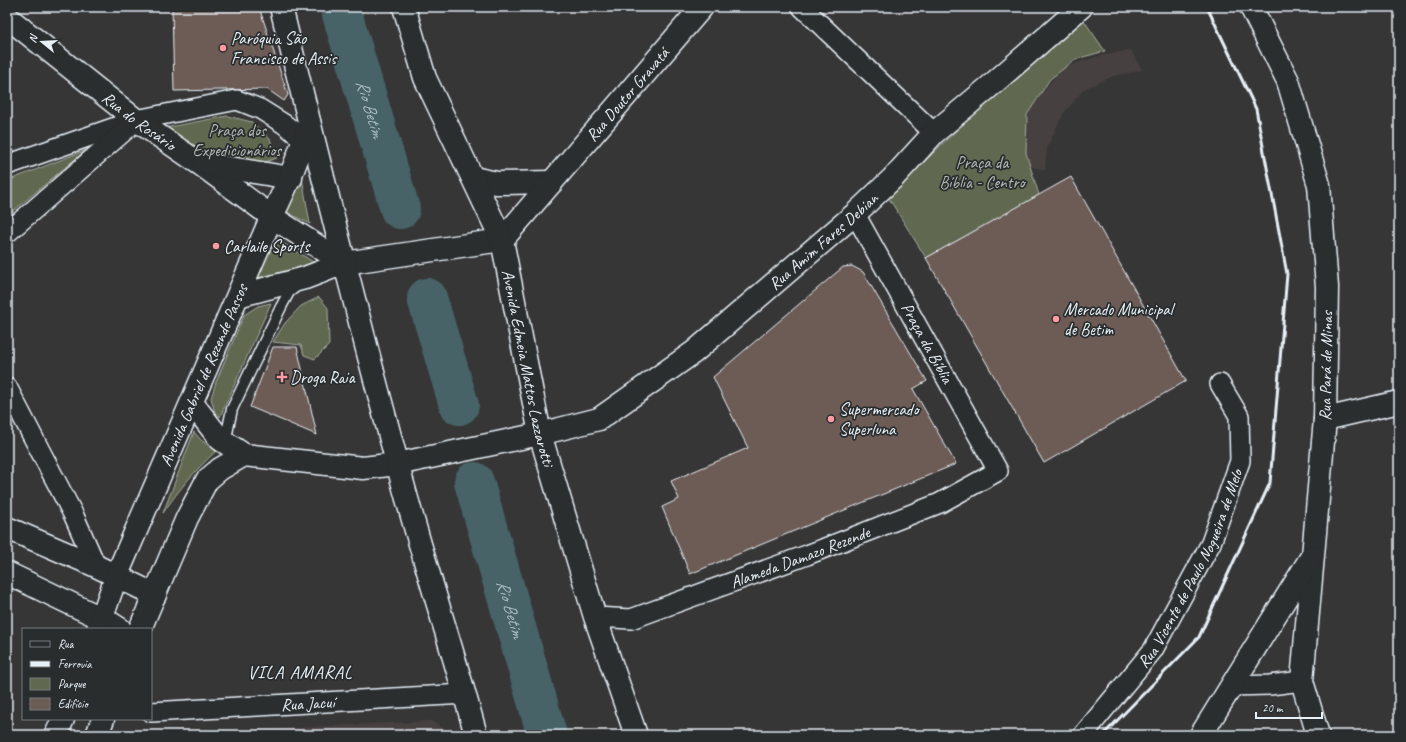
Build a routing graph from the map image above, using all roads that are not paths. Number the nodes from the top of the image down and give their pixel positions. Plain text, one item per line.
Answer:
1 (281, 7) edge
2 (404, 7) edge
3 (702, 7) edge
4 (802, 7) edge
5 (1081, 7) edge
6 (1251, 7) edge
7 (7, 17) edge
8 (136, 120) junction
9 (307, 131) junction
10 (934, 133) junction
11 (200, 164) junction
12 (7, 165) edge
13 (290, 178) junction
14 (473, 178) junction
15 (552, 182) junction
16 (855, 214) junction
17 (274, 217) junction
18 (7, 233) edge
19 (502, 240) junction
20 (344, 263) junction
21 (305, 278) junction
22 (238, 296) junction
23 (1220, 384) dead end
24 (7, 387) edge
25 (1399, 402) edge
26 (192, 403) junction
27 (1325, 419) junction
28 (540, 434) junction
29 (225, 443) junction
30 (244, 455) junction
31 (397, 464) junction
32 (998, 472) joint
33 (7, 528) edge
34 (1314, 553) junction
35 (96, 566) junction
36 (7, 573) edge
37 (116, 577) junction
38 (155, 595) junction
39 (595, 617) junction
40 (107, 626) edge
41 (140, 628) edge
42 (1302, 681) junction
43 (1231, 686) junction
44 (465, 694) junction
45 (152, 712) edge
46 (63, 720) edge
47 (103, 720) edge
48 (56, 735) edge
49 (97, 735) edge
50 (476, 735) edge
51 (636, 735) edge
52 (1083, 735) edge
53 (1201, 735) edge
54 (1318, 735) edge

1 - 9 main road
2 - 14 main road, Avenida Edmeia Mattos Lazzarotti
3 - 15 main road, Rua Doutor Gravatá
4 - 10 street
5 - 10 main road, Rua Amim Fares Debian
6 - 27 main road, Rua Pará de Minas
7 - 8 main road, Rua do Rosário
8 - 9 street
8 - 11 main road, Rua do Rosário
8 - 12 street
8 - 18 street
9 - 13 main road, Avenida Gabriel de Rezende Passos
9 - 20 main road
10 - 16 main road, Rua Amim Fares Debian
11 - 13 main road
11 - 17 main road, Rua do Rosário
13 - 17 main road, Avenida Gabriel de Rezende Passos
14 - 15 main road
14 - 19 main road, Avenida Edmeia Mattos Lazzarotti
15 - 19 main road, Rua Doutor Gravatá
16 - 28 main road, Rua Amim Fares Debian
16 - 32 street, Praça da Bíblia
17 - 20 main road
17 - 22 main road, Avenida Gabriel de Rezende Passos
19 - 20 main road
19 - 28 main road, Avenida Edmeia Mattos Lazzarotti
20 - 21 main road
20 - 31 main road
21 - 22 main road
21 - 29 lane
22 - 26 main road, Avenida Gabriel de Rezende Passos
23 - 52 street, Rua Vicente de Paulo Nogueira de Melo
24 - 35 street
25 - 27 main road
26 - 29 main road
26 - 37 main road, Avenida Gabriel de Rezende Passos
27 - 34 main road, Rua Pará de Minas
28 - 31 main road, Rua Amim Fares Debian
28 - 39 main road, Avenida Edmeia Mattos Lazzarotti
29 - 30 main road
30 - 31 main road, Rua Amim Fares Debian
30 - 38 main road
31 - 44 main road
32 - 39 street, Alameda Damazo Rezende
33 - 35 main road
34 - 42 main road, Rua Pará de Minas
34 - 43 main road
35 - 37 main road
36 - 40 main road
37 - 38 main road
37 - 40 main road, Avenida Gabriel de Rezende Passos
38 - 41 main road
39 - 51 main road, Avenida Edmeia Mattos Lazzarotti
42 - 43 street
42 - 54 main road, Rua Pará de Minas
43 - 53 main road
44 - 45 street, Rua Jacuí
44 - 50 main road
46 - 48 main road
47 - 49 main road

